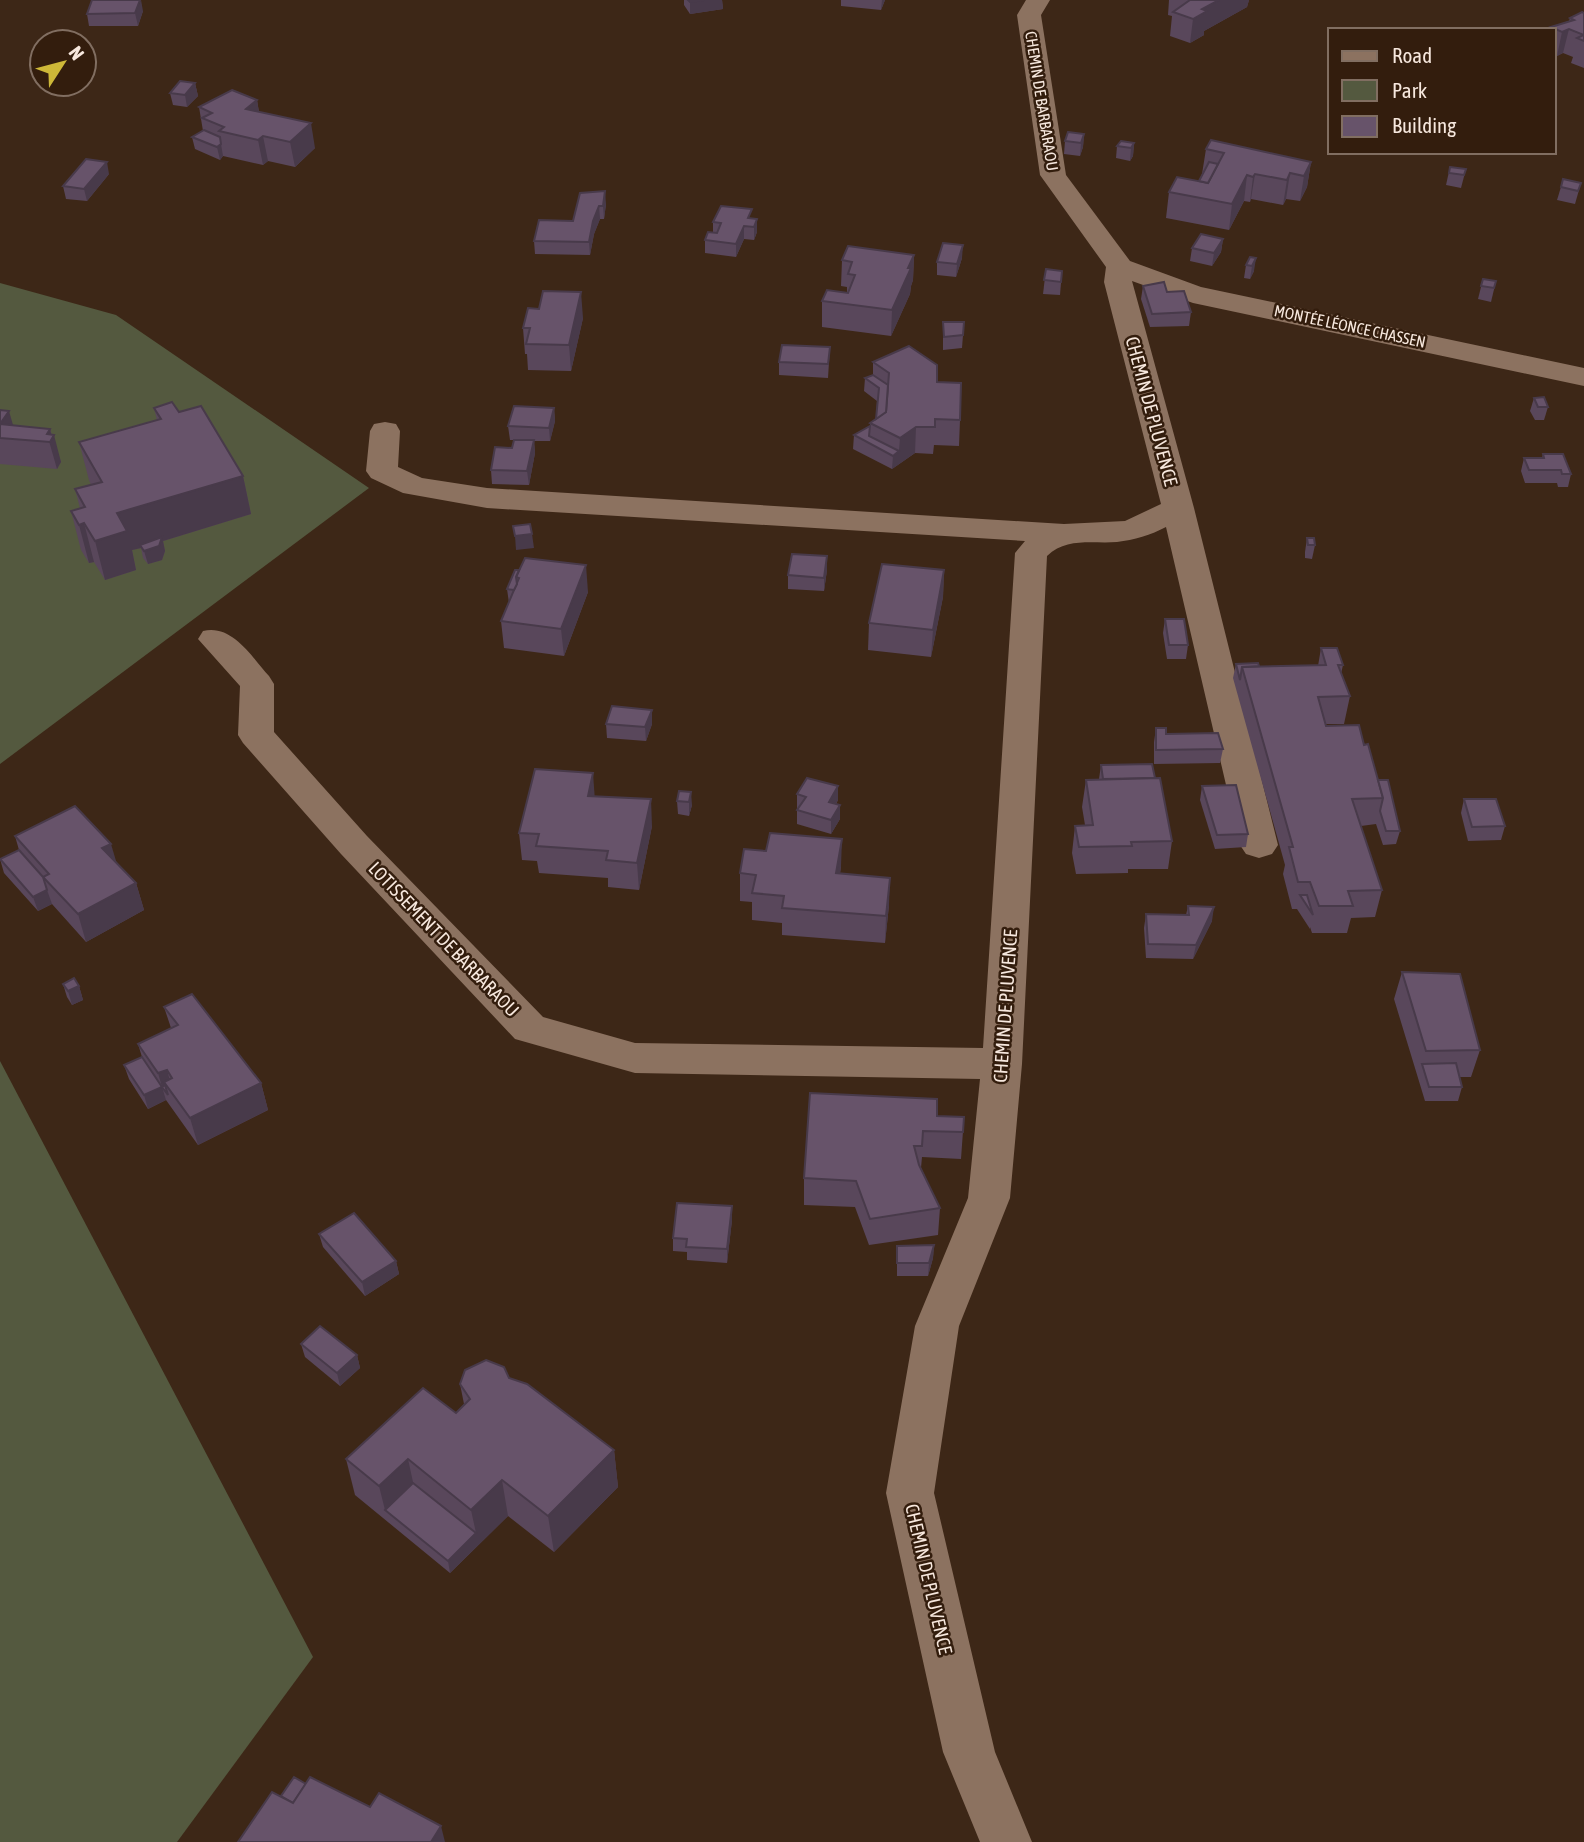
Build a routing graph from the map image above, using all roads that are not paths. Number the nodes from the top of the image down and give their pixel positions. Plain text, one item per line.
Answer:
1 (1038, 0) edge
2 (1120, 267) junction
3 (1584, 377) edge
4 (385, 432) dead end
5 (1178, 508) junction
6 (1059, 533) junction
7 (215, 639) dead end
8 (1259, 845) dead end
9 (1002, 1065) junction
10 (1006, 1842) edge

1 - 2 street, CHEMIN DE BARBARAOU
2 - 3 street, MONTÉE LÉONCE CHASSEN
2 - 5 street, CHEMIN DE PLUVENCE
4 - 6 street
5 - 6 street, CHEMIN DE PLUVENCE
5 - 8 street
6 - 9 street, CHEMIN DE PLUVENCE
7 - 9 street, LOTISSEMENT DE BARBARAOU
9 - 10 street, CHEMIN DE PLUVENCE

